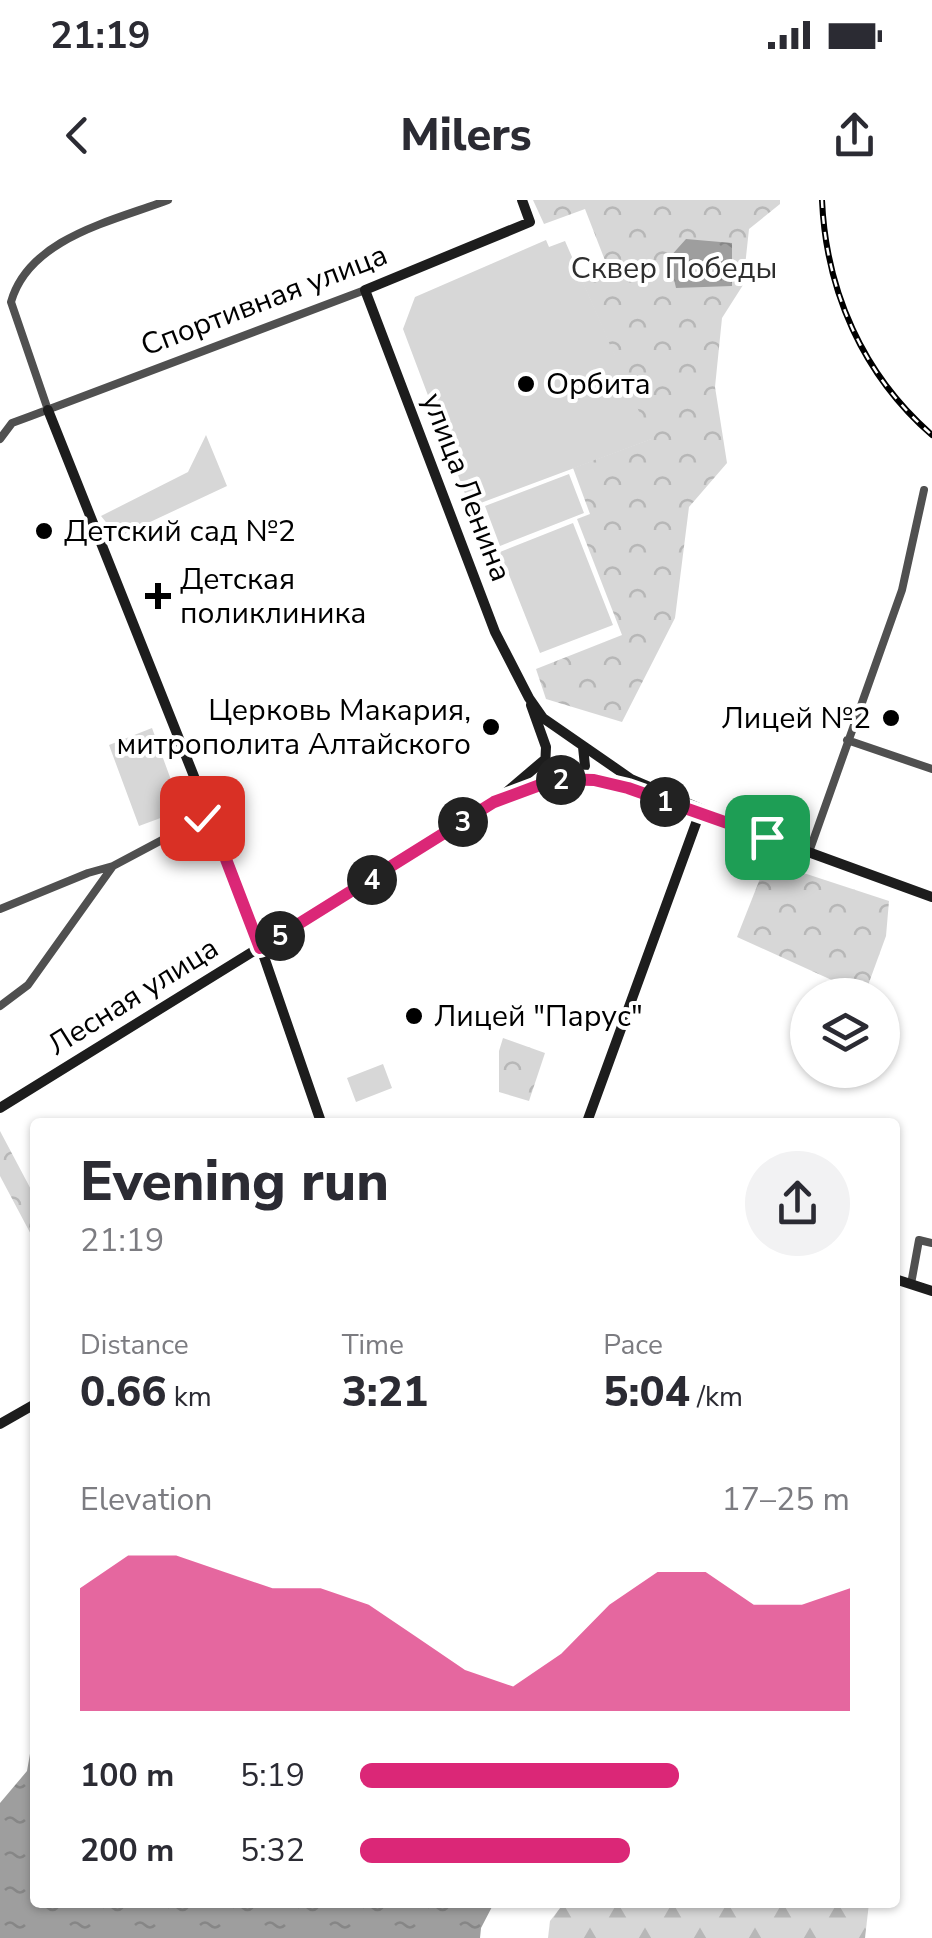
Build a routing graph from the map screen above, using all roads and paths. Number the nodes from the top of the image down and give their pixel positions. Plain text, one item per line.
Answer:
1 (168, 200) edge
2 (522, 200) edge
3 (365, 290) junction
4 (48, 410) junction
5 (0, 439) edge
6 (924, 490) dead end
7 (529, 698) junction
8 (574, 739) junction
9 (846, 740) junction
10 (546, 748) junction
11 (583, 748) junction
12 (543, 762) junction
13 (932, 769) edge
14 (574, 778) junction
15 (556, 779) junction
16 (496, 801) junction
17 (699, 814) junction
18 (209, 815) junction
19 (740, 826) junction
20 (809, 852) junction
21 (113, 866) junction
22 (932, 897) edge
23 (0, 909) edge
24 (260, 948) junction
25 (0, 1006) edge
26 (0, 1108) edge
27 (320, 1118) edge
28 (588, 1118) edge
29 (932, 1243) edge
30 (900, 1281) edge
31 (911, 1284) junction
32 (932, 1291) edge
33 (30, 1407) edge
34 (0, 1424) edge

1 - 4 street
2 - 3 street, Спортивная улица
3 - 4 street, Спортивная улица
3 - 7 street, улица Ленина
4 - 5 street, Спортивная улица
4 - 18 street
6 - 9 street
7 - 8 street, улица Ленина
7 - 10 street, улица Ленина
8 - 10 street
8 - 11 street, улица Ленина
9 - 13 street
9 - 20 street
10 - 12 street
11 - 14 street
11 - 19 street, улица Ленина
12 - 15 street
12 - 16 street, Лесная улица
14 - 15 street, улица Ленина
14 - 17 street, улица Ленина
15 - 16 street, улица Ленина
16 - 24 street, Лесная улица
17 - 19 street, улица Ленина
17 - 28 street
18 - 21 street
18 - 24 street
19 - 20 street, улица Ленина
20 - 22 street, улица Ленина
21 - 23 street
21 - 25 street
24 - 26 street, Лесная улица
24 - 27 street
29 - 31 street
30 - 31 street
31 - 32 street
33 - 34 street

